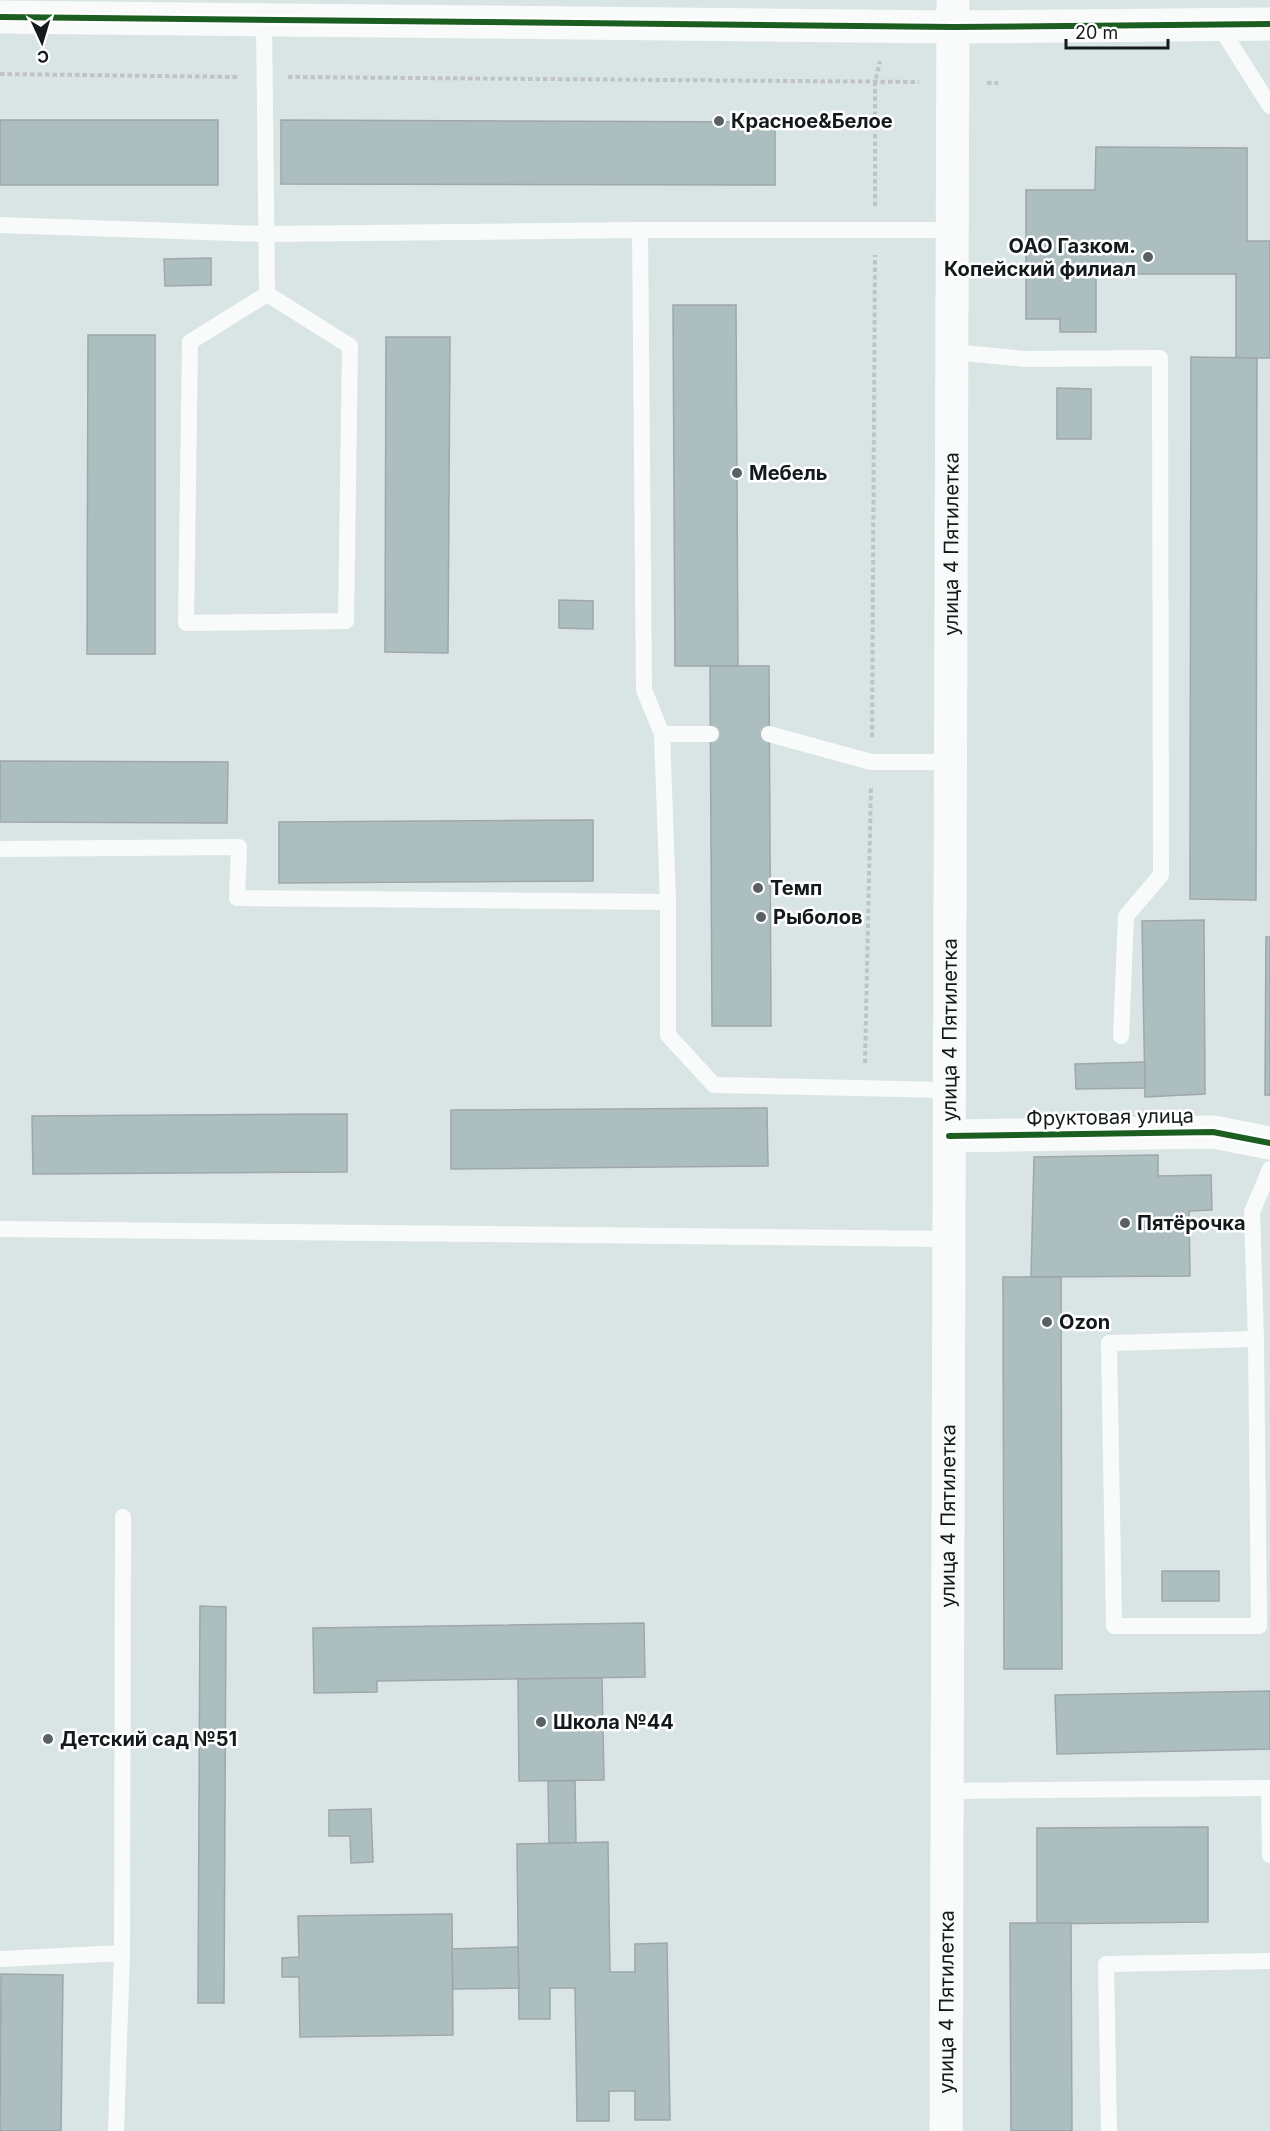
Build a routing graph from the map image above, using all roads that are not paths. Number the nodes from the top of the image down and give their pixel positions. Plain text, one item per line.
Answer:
1 (104, 9) edge
2 (953, 14) edge
3 (0, 17) edge
4 (264, 19) junction
5 (1218, 24) junction
6 (1270, 24) edge
7 (1270, 106) edge
8 (0, 225) edge
9 (640, 230) junction
10 (952, 230) junction
11 (265, 234) junction
12 (267, 294) junction
13 (952, 352) junction
14 (662, 734) junction
15 (711, 734) dead end
16 (769, 734) dead end
17 (950, 762) junction
18 (0, 849) edge
19 (668, 903) junction
20 (1121, 1036) dead end
21 (949, 1090) junction
22 (949, 1136) junction
23 (1270, 1143) edge
24 (1270, 1169) edge
25 (0, 1229) edge
26 (949, 1239) junction
27 (1256, 1339) junction
28 (123, 1517) dead end
29 (1270, 1788) edge
30 (947, 1791) junction
31 (1270, 1855) edge
32 (122, 1953) junction
33 (0, 1959) edge
34 (1270, 1961) edge
35 (116, 2131) edge
36 (946, 2131) edge
37 (1108, 2131) edge

1 - 3 main road
1 - 4 main road
2 - 4 main road
2 - 5 main road
2 - 10 main road, улица 4 Пятилетка
4 - 11 lane
5 - 6 main road
5 - 7 lane
8 - 11 lane
9 - 10 lane
9 - 11 lane
9 - 14 lane
10 - 13 main road, улица 4 Пятилетка
11 - 12 lane
12 - 12 lane
13 - 17 main road, улица 4 Пятилетка
13 - 20 lane
14 - 15 lane
14 - 19 lane
16 - 17 lane
17 - 21 main road, улица 4 Пятилетка
18 - 19 lane
19 - 21 lane
21 - 22 main road, улица 4 Пятилетка
22 - 23 main road, Фруктовая улица
22 - 26 main road, улица 4 Пятилетка
24 - 27 lane
25 - 26 lane
26 - 30 main road, улица 4 Пятилетка
27 - 27 lane
28 - 32 lane
29 - 30 lane
29 - 31 lane
30 - 36 main road, улица 4 Пятилетка
32 - 33 lane
32 - 35 lane
34 - 37 lane

